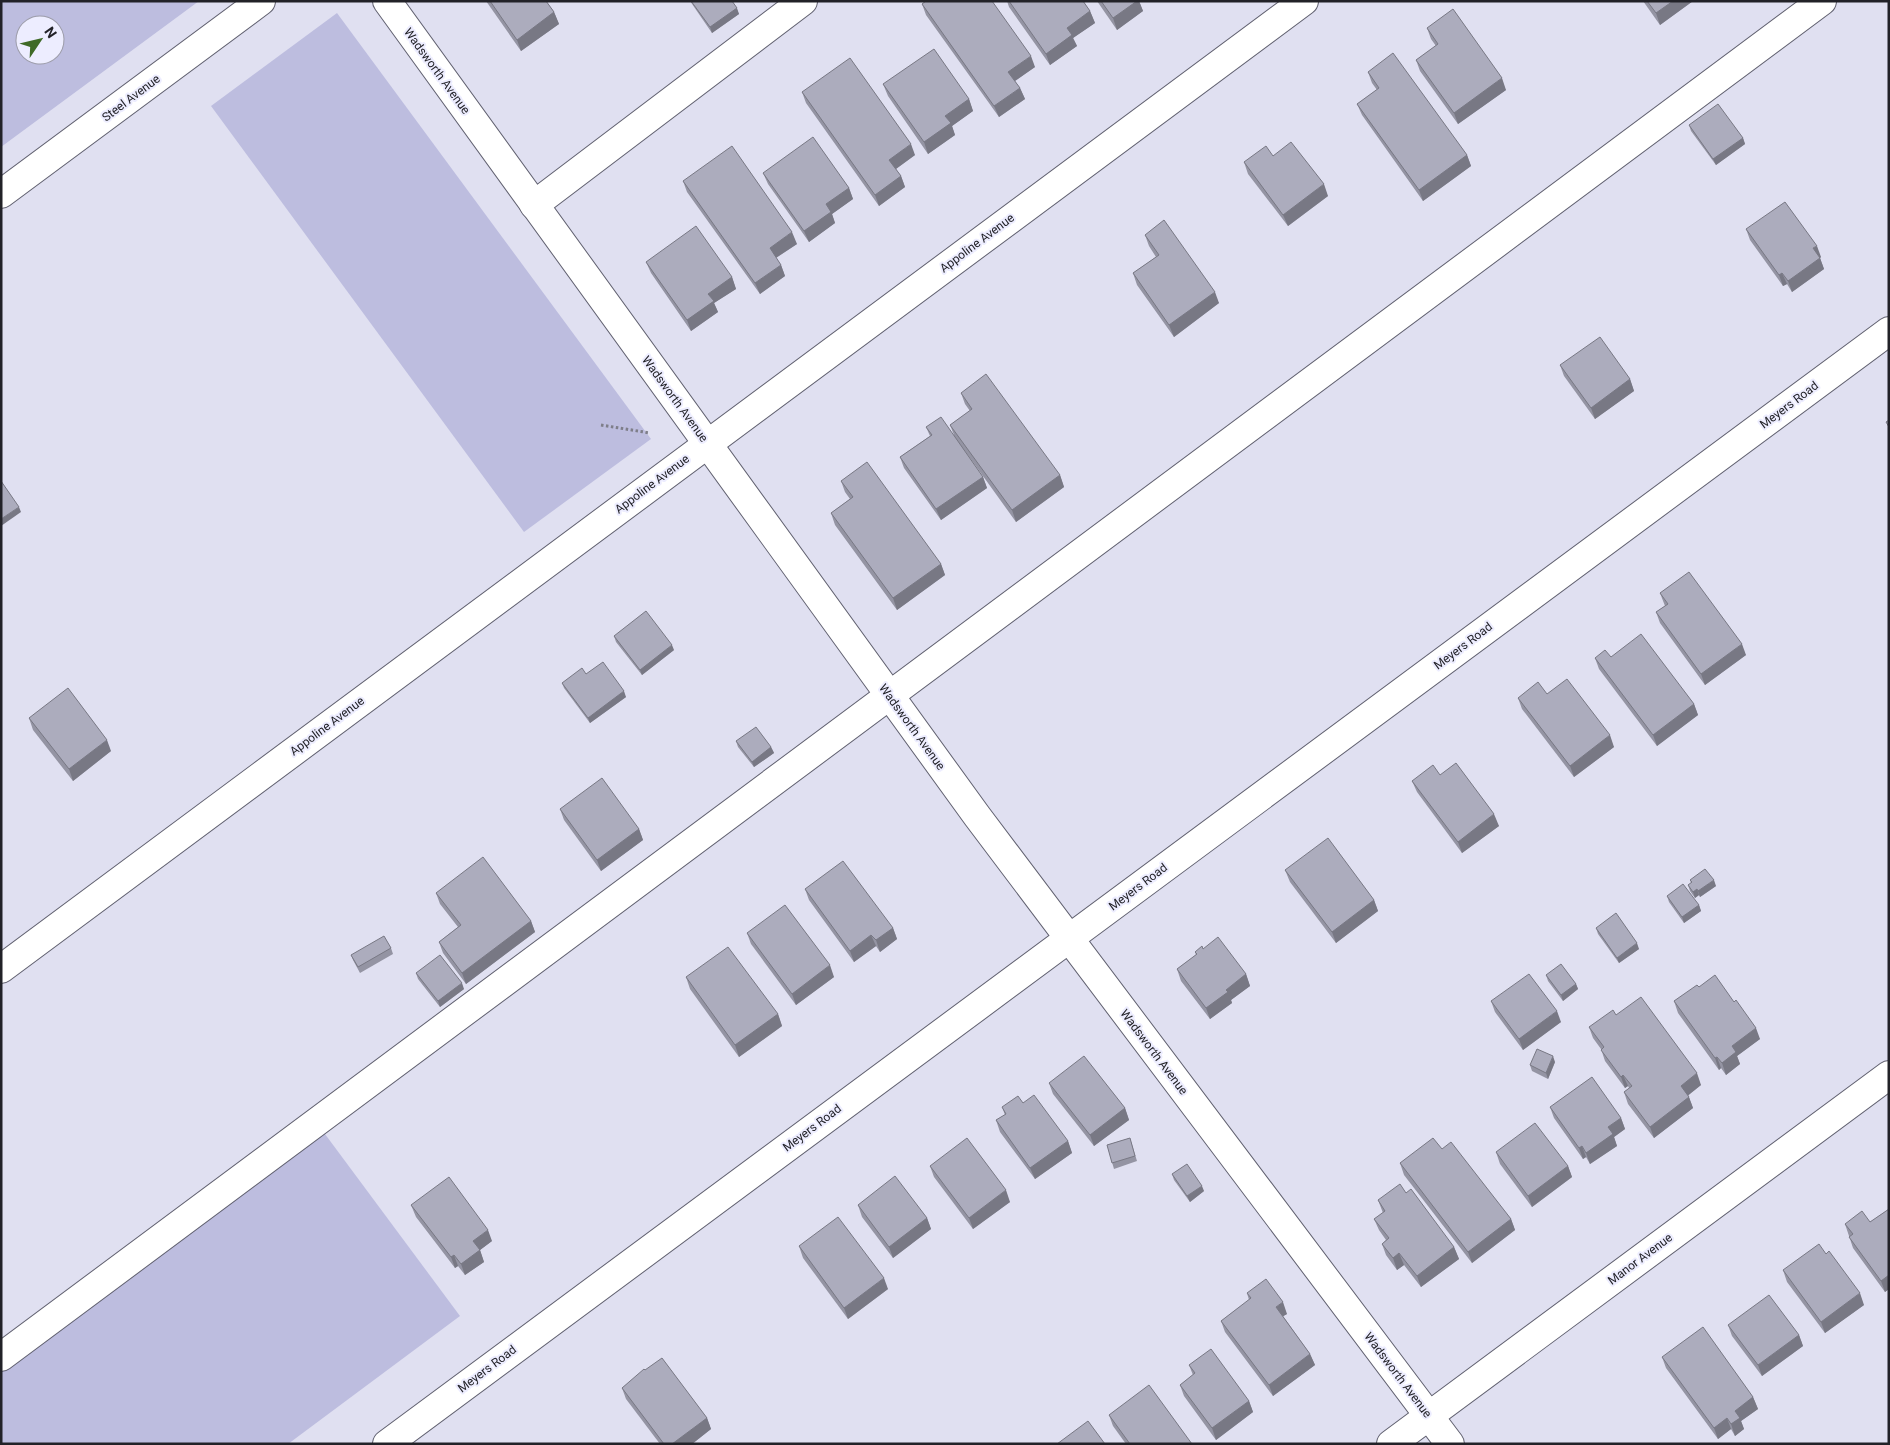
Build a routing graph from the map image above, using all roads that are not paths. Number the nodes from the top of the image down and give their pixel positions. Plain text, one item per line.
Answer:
1 (261, 1) edge
2 (387, 1) edge
3 (803, 1) edge
4 (1304, 1) edge
5 (1822, 1) edge
6 (1, 194) edge
7 (534, 205) junction
8 (1889, 331) edge
9 (707, 443) junction
10 (889, 695) junction
11 (1069, 938) junction
12 (1, 969) edge
13 (1889, 1075) edge
14 (1, 1357) edge
15 (1429, 1416) junction
16 (386, 1444) edge
17 (1391, 1444) edge
18 (1450, 1444) edge

1 - 6 street, Steel Avenue
2 - 7 street, Wadsworth Avenue
3 - 7 street
4 - 9 street, Appoline Avenue
5 - 10 street
7 - 9 street, Wadsworth Avenue
8 - 11 street, Meyers Road
9 - 10 street, Wadsworth Avenue
9 - 12 street, Appoline Avenue
10 - 11 street, Wadsworth Avenue
10 - 14 street
11 - 15 street, Wadsworth Avenue
11 - 16 street, Meyers Road
13 - 15 street, Manor Avenue
15 - 17 street, Manor Avenue
15 - 18 street, Wadsworth Avenue

